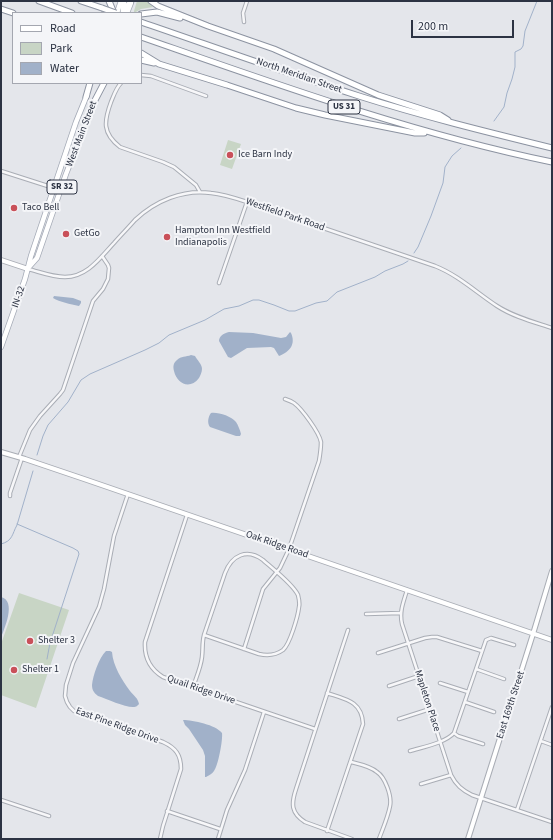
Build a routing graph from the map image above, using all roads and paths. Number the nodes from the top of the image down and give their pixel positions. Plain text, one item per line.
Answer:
1 (39, 1) edge
2 (81, 1) edge
3 (109, 1) edge
4 (122, 1) edge
5 (131, 1) edge
6 (151, 1) edge
7 (247, 1) edge
8 (1, 9) edge
9 (69, 12) edge
10 (113, 12) edge
11 (115, 12) edge
12 (116, 12) edge
13 (123, 12) edge
14 (124, 12) edge
15 (127, 12) edge
16 (12, 13) edge
17 (142, 14) edge
18 (193, 20) junction
19 (142, 22) edge
20 (244, 22) dead end
21 (142, 37) edge
22 (142, 54) edge
23 (142, 60) edge
24 (159, 64) junction
25 (142, 74) edge
26 (91, 84) edge
27 (102, 84) edge
28 (120, 84) edge
29 (206, 96) dead end
30 (86, 97) joint
31 (93, 104) joint
32 (452, 122) junction
33 (429, 132) junction
34 (552, 148) edge
35 (552, 162) edge
36 (1, 172) edge
37 (54, 188) junction
38 (201, 192) junction
39 (247, 202) junction
40 (102, 256) junction
41 (1, 260) edge
42 (28, 269) junction
43 (220, 283) dead end
44 (552, 328) edge
45 (1, 347) edge
46 (285, 399) dead end
47 (1, 452) edge
48 (21, 457) junction
49 (128, 494) junction
50 (10, 496) dead end
51 (187, 514) junction
52 (289, 549) junction
53 (552, 571) edge
54 (276, 572) junction
55 (407, 590) junction
56 (400, 613) junction
57 (366, 614) dead end
58 (348, 630) dead end
59 (533, 634) junction
60 (204, 635) junction
61 (552, 640) edge
62 (408, 643) junction
63 (514, 645) dead end
64 (244, 649) junction
65 (482, 652) junction
66 (378, 653) dead end
67 (476, 670) junction
68 (419, 676) junction
69 (504, 678) dead end
70 (440, 683) dead end
71 (389, 686) dead end
72 (193, 687) junction
73 (468, 692) junction
74 (327, 693) junction
75 (465, 702) junction
76 (552, 707) edge
77 (430, 709) junction
78 (264, 712) junction
79 (494, 712) dead end
80 (400, 719) dead end
81 (315, 729) junction
82 (454, 733) junction
83 (440, 741) junction
84 (541, 741) junction
85 (484, 744) dead end
86 (552, 745) edge
87 (410, 752) dead end
88 (351, 762) junction
89 (451, 775) junction
90 (422, 784) dead end
91 (482, 798) junction
92 (1, 800) edge
93 (517, 810) junction
94 (168, 812) junction
95 (49, 816) dead end
96 (552, 822) edge
97 (220, 829) junction
98 (327, 831) junction
99 (160, 839) edge
100 (218, 839) edge
101 (352, 839) edge
102 (379, 839) edge
103 (468, 839) edge

1 - 9 highway
2 - 10 highway, bridge
3 - 11 highway
4 - 12 main road
4 - 13 highway
5 - 14 highway
5 - 15 main road
6 - 18 highway
7 - 20 street
8 - 16 highway
17 - 18 highway
18 - 32 highway
19 - 32 highway, North Meridian Street / US 31
21 - 33 highway, North Meridian Street / US 31
22 - 24 highway
23 - 24 highway
24 - 33 highway
25 - 29 street
26 - 30 highway
27 - 31 highway
28 - 38 street
30 - 37 main road, West Main Street / SR 32
31 - 42 main road, West Main Street / SR 32
32 - 34 highway, North Meridian Street / US 31
33 - 35 highway, North Meridian Street / US 31
36 - 37 street
37 - 42 main road, West Main Street / SR 32
38 - 39 street, Westfield Park Road
38 - 40 street, Westfield Park Road
39 - 43 street
39 - 44 street, Westfield Park Road
40 - 42 street, Westfield Park Road
40 - 48 street
41 - 42 street
42 - 45 main road, IN-32 / SR 32
46 - 52 street
47 - 48 street, Oak Ridge Road
48 - 49 street, Oak Ridge Road
48 - 50 street
49 - 51 street, Oak Ridge Road
49 - 94 street, East Pine Ridge Drive
51 - 52 street, Oak Ridge Road
51 - 72 street, Quail Ridge Drive
52 - 54 street
52 - 55 street, Oak Ridge Road
53 - 59 street, East 169th Street
54 - 60 street
54 - 64 street
54 - 64 street
55 - 56 street
55 - 59 street, Oak Ridge Road
56 - 57 street
56 - 62 street, Mapleton Place
58 - 74 street
59 - 61 street, Oak Ridge Road
59 - 91 street, East 169th Street
60 - 64 street
60 - 72 street
62 - 65 street
62 - 66 street
62 - 68 street, Mapleton Place
63 - 65 street
65 - 67 street
67 - 69 street
67 - 73 street
68 - 71 street
68 - 77 street, Mapleton Place
70 - 73 street
72 - 78 street, Quail Ridge Drive
73 - 75 street
74 - 81 street
74 - 88 street
75 - 79 street
75 - 82 street
76 - 84 street
77 - 80 street
77 - 83 street, Mapleton Place
78 - 81 street, Quail Ridge Drive
78 - 97 street
81 - 98 street
82 - 83 street
82 - 85 street
83 - 87 street
83 - 89 street, Mapleton Place
84 - 86 street
84 - 93 street
88 - 98 street
88 - 102 street
89 - 90 street
89 - 91 street, Mapleton Place
91 - 93 street, Mapleton Place
91 - 103 street, East 169th Street
92 - 95 street
93 - 96 street, Mapleton Place
94 - 97 street
94 - 99 street, East Pine Ridge Drive
97 - 100 street
98 - 101 street

